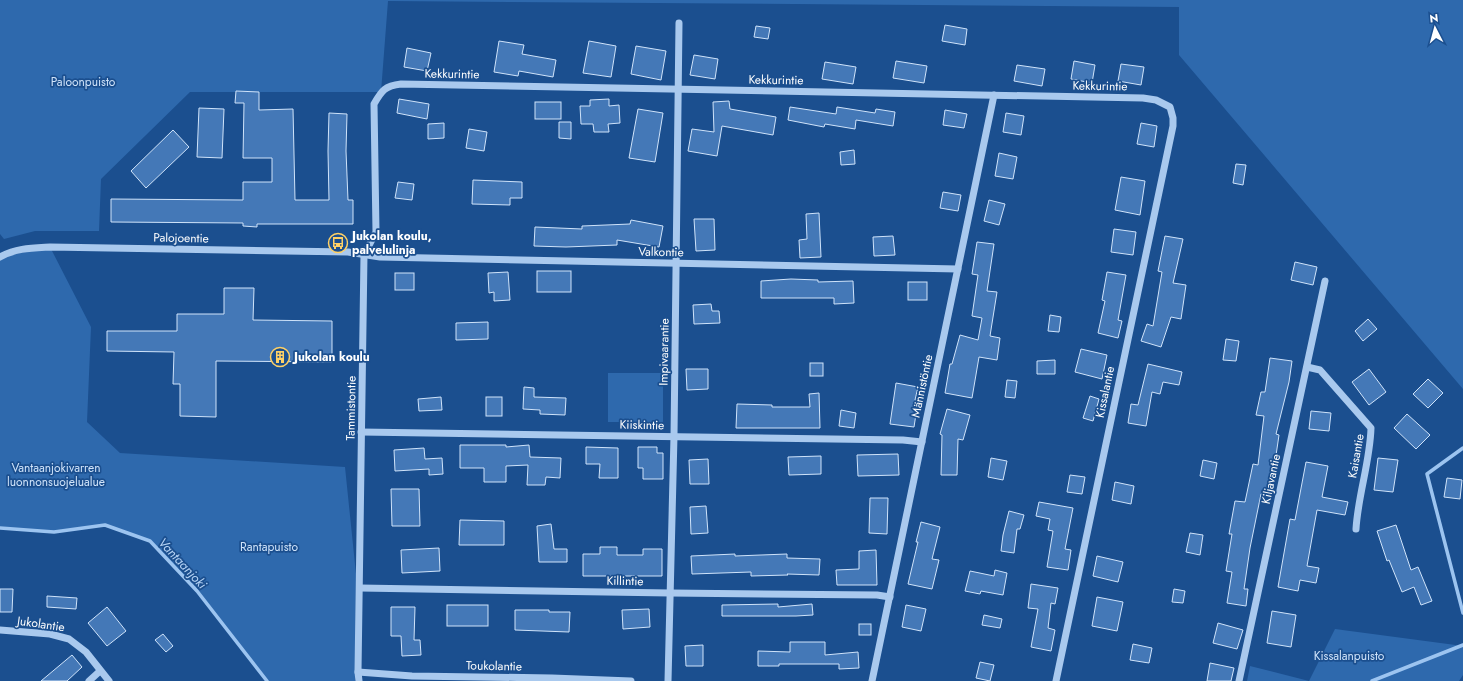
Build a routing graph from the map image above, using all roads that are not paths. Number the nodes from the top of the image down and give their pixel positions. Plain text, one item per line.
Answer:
1 (680, 23) dead end
2 (678, 89) junction
3 (381, 92) joint
4 (994, 95) junction
5 (1170, 108) joint
6 (364, 255) junction
7 (0, 257) edge
8 (676, 263) junction
9 (958, 269) junction
10 (1326, 281) dead end
11 (1307, 367) junction
12 (361, 432) junction
13 (674, 436) junction
14 (922, 442) junction
15 (1356, 529) dead end
16 (360, 588) junction
17 (670, 593) junction
18 (890, 597) junction
19 (0, 630) edge
20 (100, 671) junction
21 (358, 672) junction
22 (89, 681) edge
23 (109, 681) edge
24 (359, 681) edge
25 (631, 681) edge
26 (668, 681) edge
27 (872, 681) edge
28 (1056, 681) edge
29 (1238, 681) edge

1 - 2 street, Impivaarantie
2 - 3 street, Kekkurintie
2 - 4 street, Kekkurintie
2 - 8 street, Impivaarantie
3 - 6 street, Tammistontie
4 - 5 street, Kekkurintie
4 - 9 street, Männistöntie
5 - 28 street, Kissalantie
6 - 7 street, Palojoentie
6 - 8 street, Valkontie
6 - 12 street, Tammistontie
8 - 9 street, Valkontie
8 - 13 street, Impivaarantie
9 - 14 street, Männistöntie
10 - 11 street, Kiljavantie
11 - 15 street, Kaisantie
11 - 29 street, Kiljavantie
12 - 13 street, Kiiskintie
12 - 16 street, Tammistontie
13 - 14 street, Kiiskintie
13 - 17 street, Impivaarantie
14 - 18 street, Männistöntie
16 - 17 street, Killintie
16 - 21 street, Tammistontie
17 - 18 street, Killintie
17 - 26 street, Impivaarantie
18 - 27 street, Männistöntie
19 - 20 street, Jukolantie
20 - 22 street
20 - 23 street, Jukolantie
21 - 24 street, Tammistontie
21 - 25 street, Toukolantie

